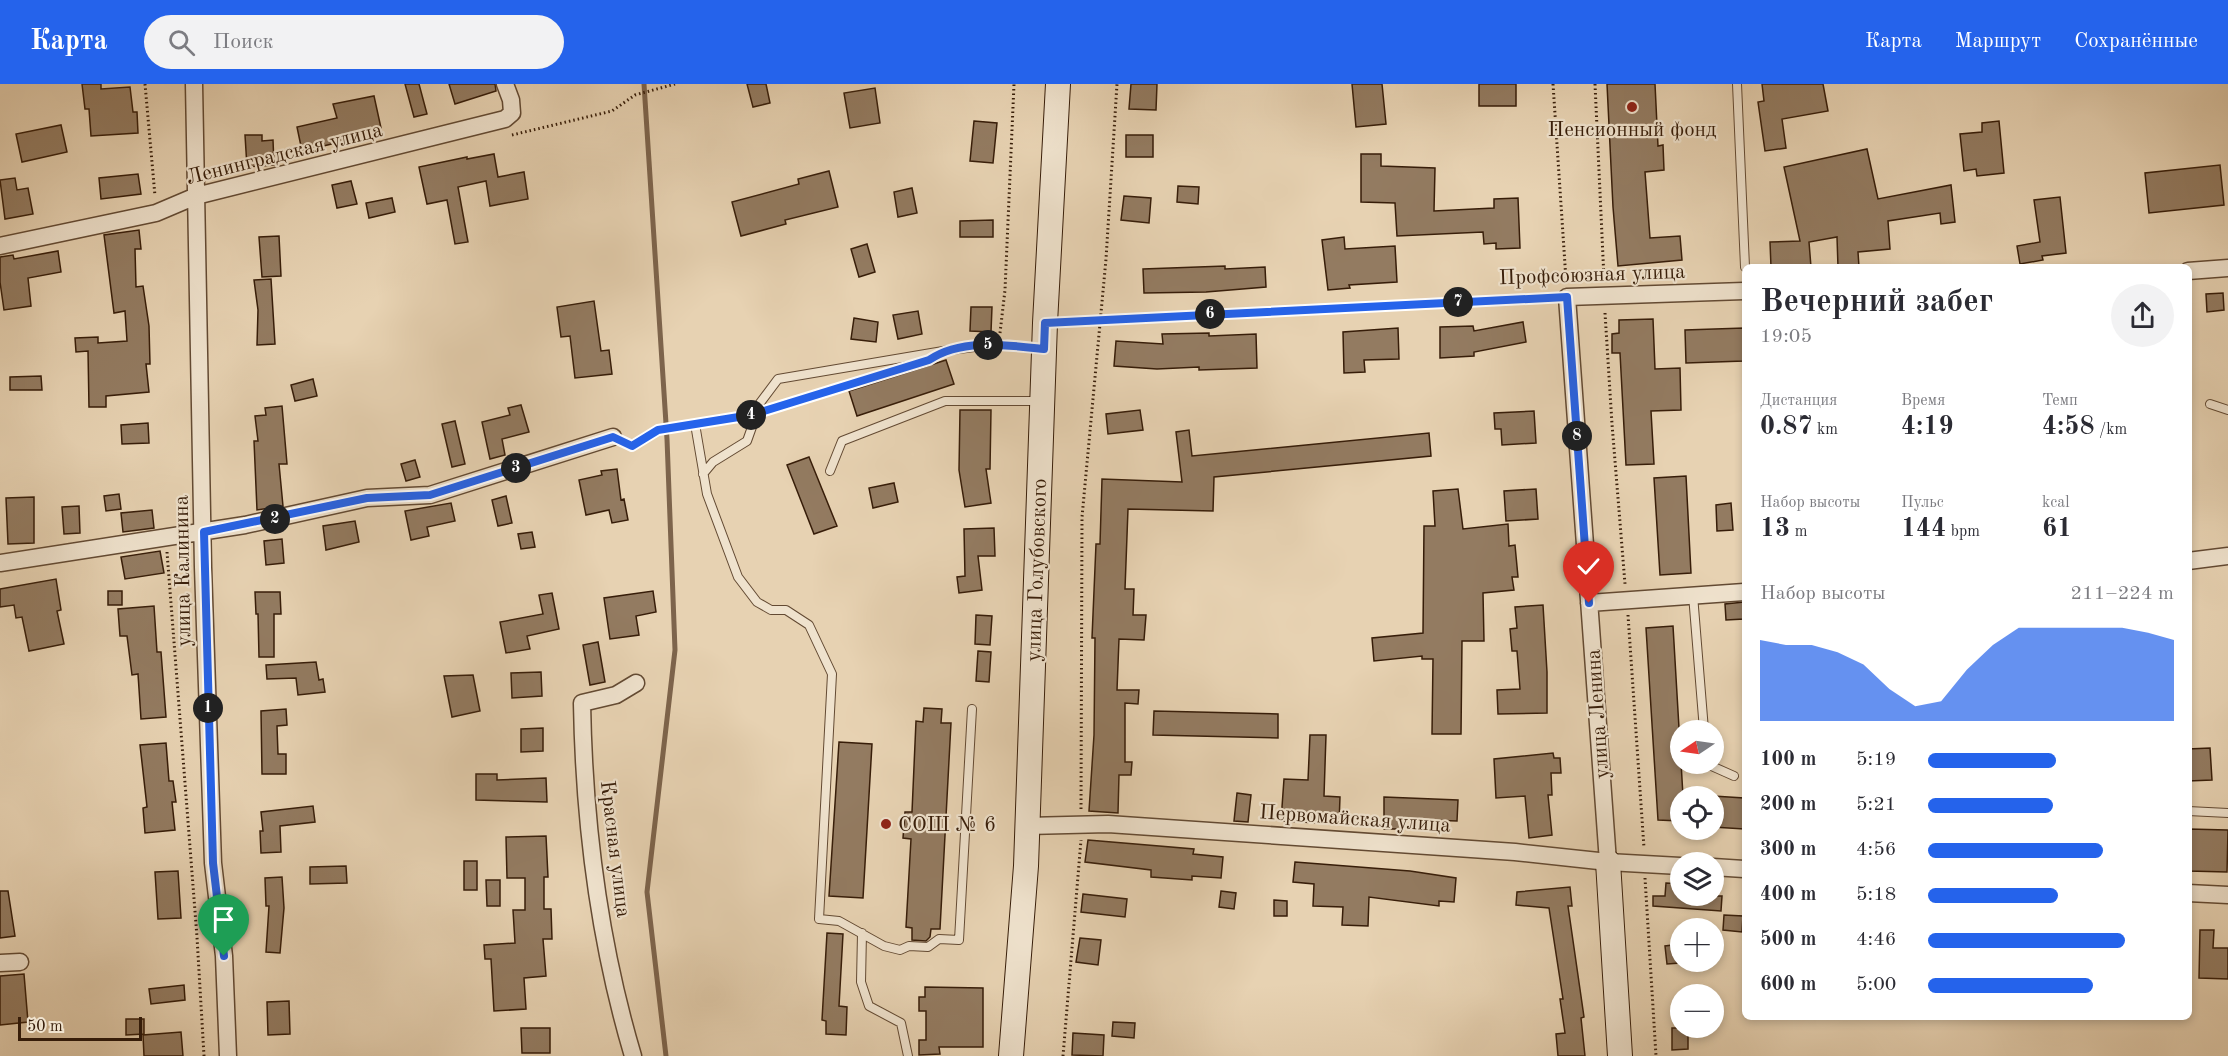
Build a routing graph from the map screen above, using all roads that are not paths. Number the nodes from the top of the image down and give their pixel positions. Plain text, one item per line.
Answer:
1 (194, 84) edge
2 (505, 84) edge
3 (1058, 84) edge
4 (1737, 84) edge
5 (196, 196) junction
6 (0, 246) edge
7 (1745, 264) edge
8 (2228, 268) edge
9 (2192, 271) edge
10 (1742, 291) edge
11 (1567, 297) joint
12 (1044, 349) junction
13 (1042, 401) junction
14 (2210, 404) dead end
15 (2228, 410) edge
16 (695, 424) road end
17 (613, 437) road end
18 (830, 471) dead end
19 (703, 474) junction
20 (204, 532) junction
21 (2228, 556) edge
22 (2192, 560) edge
23 (0, 563) edge
24 (1742, 592) edge
25 (1693, 595) junction
26 (1589, 603) junction
27 (636, 683) dead end
28 (972, 709) dead end
29 (1703, 720) edge
30 (1724, 772) edge
31 (1734, 776) dead end
32 (2192, 811) edge
33 (2228, 813) edge
34 (1027, 826) junction
35 (1608, 862) junction
36 (1670, 865) edge
37 (1724, 868) edge
38 (1742, 869) edge
39 (2192, 893) edge
40 (2228, 895) edge
41 (862, 933) junction
42 (20, 962) dead end
43 (0, 963) edge
44 (228, 1056) edge
45 (633, 1056) edge
46 (908, 1056) edge
47 (1011, 1056) edge
48 (1620, 1056) edge

1 - 5 street, улица Калинина
2 - 5 street, Ленинградская улица
3 - 12 street, улица Голубовского
4 - 7 lane
5 - 6 street, Ленинградская улица
5 - 20 street, улица Калинина
8 - 9 street
10 - 11 street, Профсоюзная улица
11 - 26 street, улица Ленина
12 - 13 street, улица Голубовского
12 - 19 lane
13 - 18 lane
13 - 34 street, улица Голубовского
14 - 15 lane
16 - 19 lane
17 - 20 street
19 - 41 lane
20 - 23 street
20 - 44 street, улица Калинина
21 - 22 street
24 - 25 street
25 - 26 street
25 - 29 lane
26 - 35 street, улица Ленина
27 - 45 street, Красная улица
28 - 41 lane
30 - 31 lane
32 - 33 lane
34 - 35 street, Первомайская улица
34 - 47 street, улица Голубовского
35 - 36 street, Первомайская улица
35 - 48 street, улица Ленина
37 - 38 street
39 - 40 street
41 - 46 lane
42 - 43 street

